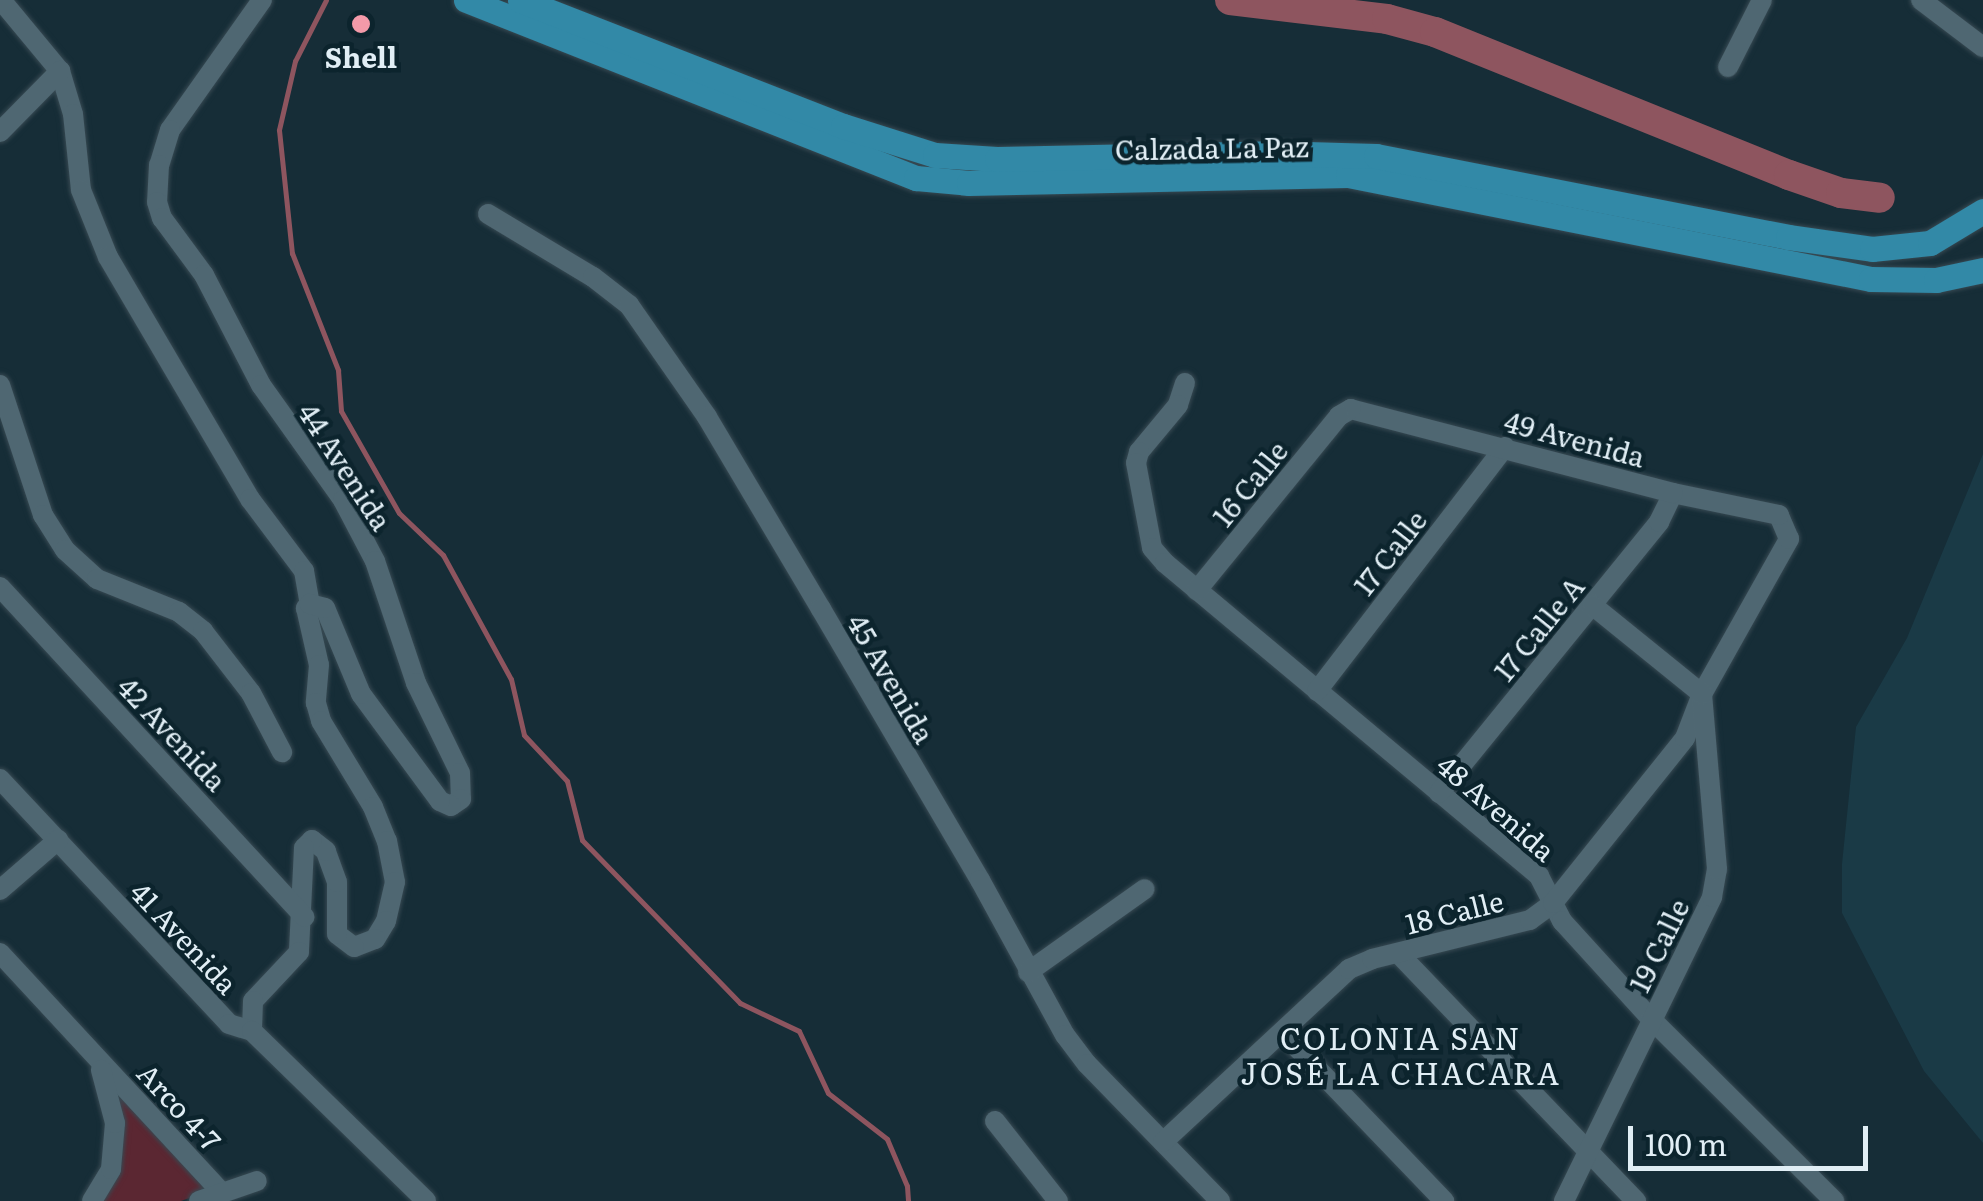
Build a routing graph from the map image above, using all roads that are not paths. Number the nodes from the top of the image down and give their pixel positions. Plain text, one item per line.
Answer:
1 (1, 0) edge
2 (262, 0) edge
3 (466, 0) edge
4 (520, 0) edge
5 (1762, 0) edge
6 (1921, 0) edge
7 (1983, 47) edge
8 (1728, 67) dead end
9 (60, 71) junction
10 (0, 132) edge
11 (1983, 196) edge
12 (1983, 211) edge
13 (488, 214) dead end
14 (1983, 231) edge
15 (1930, 243) junction
16 (1872, 249) junction
17 (1983, 270) edge
18 (1185, 383) dead end
19 (0, 385) edge
20 (1345, 412) joint
21 (1505, 448) junction
22 (1673, 493) junction
23 (1786, 526) joint
24 (0, 587) edge
25 (1197, 590) junction
26 (310, 604) junction
27 (1592, 605) junction
28 (1317, 691) junction
29 (1702, 694) junction
30 (282, 752) dead end
31 (0, 779) edge
32 (1439, 793) junction
33 (58, 840) junction
34 (1145, 888) dead end
35 (0, 890) edge
36 (1553, 903) junction
37 (304, 917) junction
38 (0, 953) edge
39 (1398, 953) junction
40 (1028, 972) junction
41 (1652, 1020) junction
42 (252, 1032) junction
43 (1284, 1033) junction
44 (96, 1057) junction
45 (995, 1122) dead end
46 (1163, 1142) junction
47 (1588, 1152) junction
48 (257, 1180) dead end
49 (222, 1193) junction
50 (92, 1201) edge
51 (199, 1201) edge
52 (426, 1201) edge
53 (1058, 1201) edge
54 (1220, 1201) edge
55 (1444, 1201) edge
56 (1564, 1201) edge
57 (1636, 1201) edge
58 (1834, 1201) edge

1 - 9 street, 44 Avenida
2 - 26 street, 44 Avenida
3 - 17 main road, Calzada La Paz
4 - 16 main road, Calzada La Paz
5 - 8 street
6 - 7 street
9 - 10 street
9 - 26 street, 44 Avenida
11 - 15 street
12 - 15 main road, Calzada La Paz
13 - 40 street, 45 Avenida
14 - 16 main road
15 - 16 main road, Calzada La Paz
18 - 25 street, 48 Avenida
19 - 30 street
20 - 21 street, 49 Avenida
20 - 25 street, 16 Calle
21 - 22 street, 49 Avenida
21 - 28 street, 17 Calle
22 - 23 street, 49 Avenida
22 - 27 street, 17 Calle A
23 - 29 street, 18 Calle
24 - 37 street, 42 Avenida
25 - 28 street, 48 Avenida
26 - 37 street, 44 Avenida
27 - 29 street
27 - 32 street, 17 Calle A
28 - 32 street, 48 Avenida
29 - 36 street, 18 Calle
29 - 41 street, 19 Calle
31 - 33 street, 41 Avenida
32 - 36 street, 48 Avenida
33 - 35 street
33 - 42 street, 41 Avenida
34 - 40 street
36 - 39 street, 18 Calle
36 - 41 street, 48 Avenida
37 - 42 street
38 - 44 street, Arco 4-7
39 - 43 street, 18 Calle
39 - 47 street
40 - 46 street, 45 Avenida
41 - 47 street, 19 Calle
41 - 58 street, 48 Avenida
42 - 52 street, 41 Avenida
43 - 46 street, 18 Calle
43 - 55 street
44 - 49 street, Arco 4-7
44 - 50 street, Arco 4-7
45 - 53 street
46 - 54 street, 45 Avenida
47 - 56 street, 19 Calle
47 - 57 street
48 - 49 street
49 - 51 street

